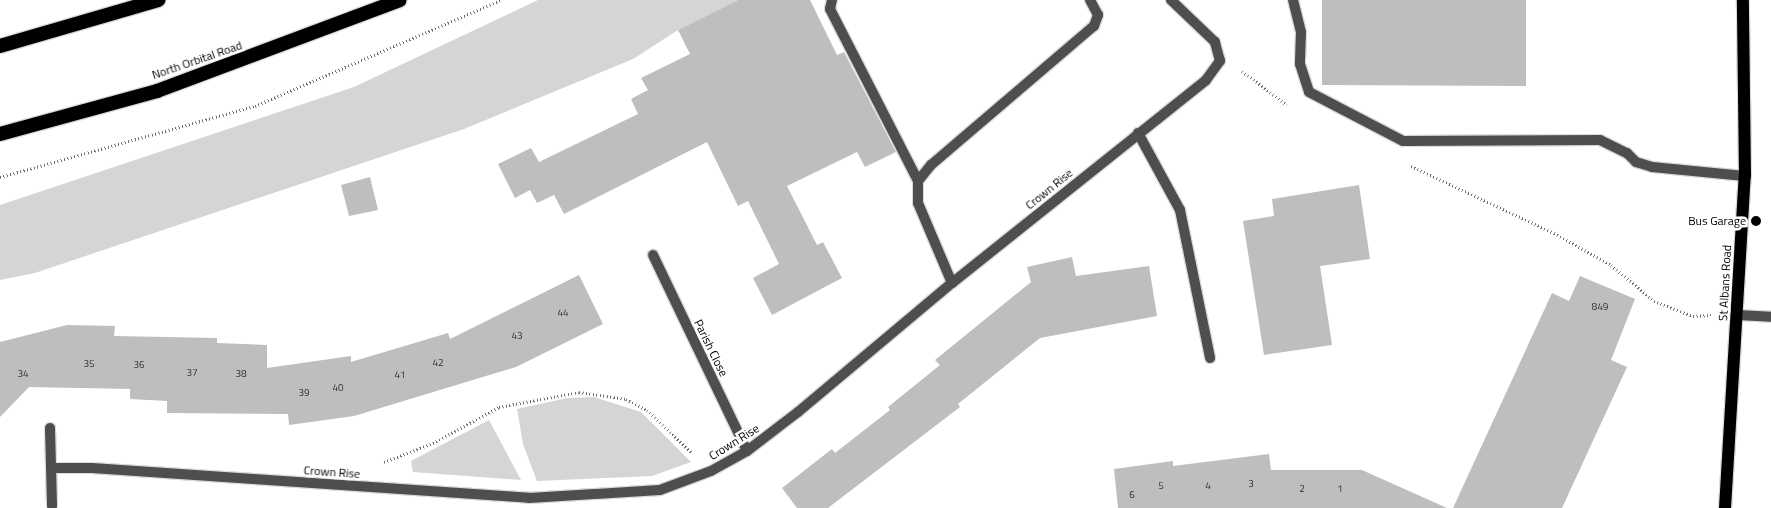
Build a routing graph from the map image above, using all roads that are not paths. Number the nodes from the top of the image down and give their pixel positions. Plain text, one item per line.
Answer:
1 (158, 0) edge
2 (400, 0) edge
3 (832, 0) edge
4 (1090, 0) edge
5 (1171, 0) edge
6 (1293, 0) edge
7 (1743, 0) edge
8 (0, 46) edge
9 (1138, 133) junction
10 (0, 134) edge
11 (1744, 176) junction
12 (918, 181) junction
13 (653, 255) dead end
14 (952, 283) junction
15 (1737, 315) junction
16 (1771, 316) edge
17 (1210, 358) dead end
18 (50, 428) dead end
19 (747, 451) junction
20 (51, 468) junction
21 (52, 506) dead end
22 (1725, 508) edge

1 - 8 highway
2 - 10 highway, North Orbital Road
3 - 12 street
4 - 12 street
5 - 9 street, Crown Rise
6 - 11 street
7 - 11 main road, St Albans Road
9 - 14 street, Crown Rise
9 - 17 street
11 - 15 main road, St Albans Road
12 - 14 street
13 - 19 street, Parish Close
14 - 19 street, Crown Rise
15 - 16 street
15 - 22 main road, St Albans Road
18 - 20 street
19 - 20 street, Crown Rise
20 - 21 street

